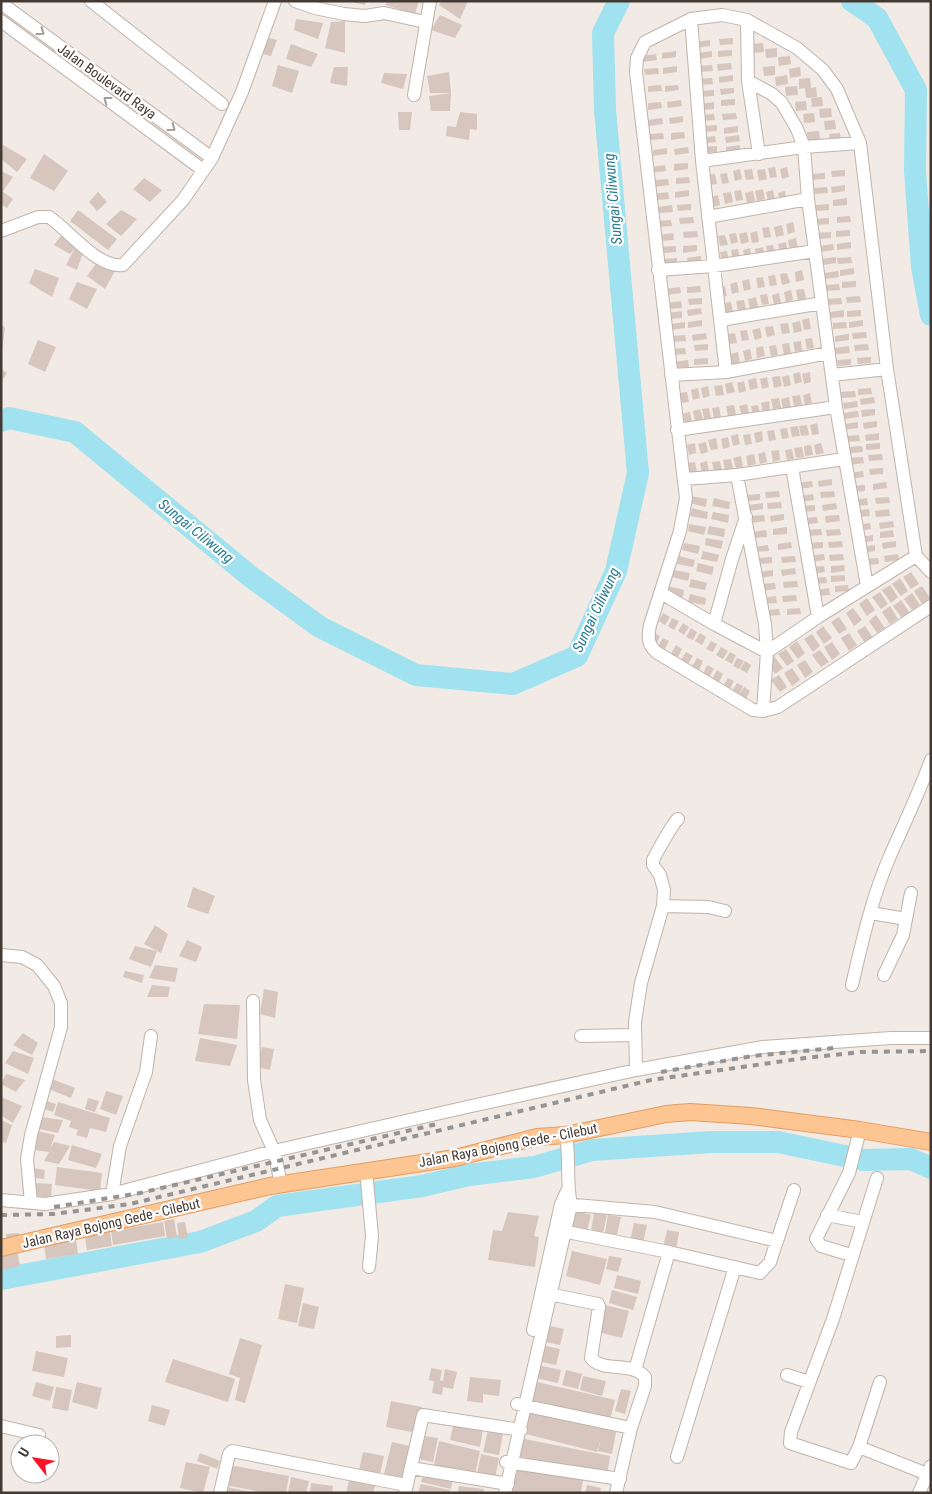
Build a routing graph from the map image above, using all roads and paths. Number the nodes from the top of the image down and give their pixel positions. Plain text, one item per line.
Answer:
1 (91, 1) edge
2 (275, 1) edge
3 (294, 1) edge
4 (430, 1) edge
5 (4, 6) edge
6 (385, 7) edge
7 (691, 19) junction
8 (747, 20) junction
9 (1, 21) edge
10 (425, 22) junction
11 (748, 81) junction
12 (414, 96) dead end
13 (222, 104) dead end
14 (860, 143) junction
15 (804, 147) junction
16 (759, 154) junction
17 (212, 158) junction
18 (702, 161) junction
19 (203, 170) junction
20 (808, 198) junction
21 (708, 218) junction
22 (1, 231) edge
23 (816, 251) junction
24 (714, 266) junction
25 (658, 270) junction
26 (822, 303) junction
27 (721, 320) junction
28 (829, 353) junction
29 (887, 369) junction
30 (726, 372) junction
31 (671, 375) junction
32 (832, 375) junction
33 (836, 407) junction
34 (677, 430) junction
35 (844, 459) junction
36 (792, 467) junction
37 (737, 475) junction
38 (684, 479) junction
39 (746, 517) junction
40 (916, 556) junction
41 (931, 572) edge
42 (867, 586) junction
43 (661, 593) junction
44 (931, 606) edge
45 (818, 617) junction
46 (714, 624) junction
47 (767, 652) junction
48 (764, 711) junction
49 (931, 760) edge
50 (927, 783) edge
51 (678, 818) dead end
52 (911, 893) dead end
53 (663, 906) junction
54 (726, 911) dead end
55 (871, 913) junction
56 (906, 919) junction
57 (1, 955) edge
58 (884, 974) dead end
59 (852, 985) dead end
60 (253, 1001) dead end
61 (635, 1035) junction
62 (151, 1036) dead end
63 (581, 1036) dead end
64 (931, 1038) edge
65 (636, 1070) junction
66 (858, 1137) junction
67 (567, 1138) junction
68 (931, 1142) edge
69 (274, 1151) junction
70 (366, 1170) junction
71 (877, 1178) dead end
72 (281, 1184) junction
73 (794, 1190) dead end
74 (112, 1194) junction
75 (1, 1200) edge
76 (31, 1202) junction
77 (566, 1204) junction
78 (827, 1215) junction
79 (863, 1222) junction
80 (561, 1231) junction
81 (777, 1241) junction
82 (1, 1248) edge
83 (668, 1252) junction
84 (851, 1255) junction
85 (370, 1267) dead end
86 (735, 1267) junction
87 (546, 1294) junction
88 (635, 1370) junction
89 (787, 1375) dead end
90 (809, 1382) junction
91 (880, 1382) dead end
92 (521, 1405) junction
93 (1, 1426) edge
94 (631, 1428) junction
95 (517, 1429) junction
96 (35, 1434) edge
97 (859, 1447) junction
98 (676, 1457) dead end
99 (509, 1462) junction
100 (411, 1468) junction
101 (929, 1470) edge
102 (620, 1479) junction
103 (384, 1487) edge
104 (503, 1488) edge
105 (406, 1489) edge
106 (220, 1493) edge
107 (616, 1493) edge
108 (919, 1493) edge

1 - 13 street
2 - 17 street
3 - 6 street
4 - 10 street
5 -> 17 street, Jalan Boulevard Raya
6 - 10 street
7 - 8 street
7 - 18 street
7 - 25 street
8 - 11 street
8 - 14 street
19 -> 9 street, Jalan Boulevard Raya
10 - 12 street
11 - 15 street
11 - 16 street
14 - 15 street
14 - 29 street
15 - 16 street
15 - 20 street
16 - 18 street
17 - 19 street
18 - 21 street
19 - 22 street
20 - 21 street
20 - 23 street
21 - 24 street
23 - 24 street
23 - 26 street
24 - 25 street
24 - 27 street
25 - 31 street
26 - 27 street
26 - 28 street
27 - 30 street
28 - 30 street
28 - 32 street
29 - 32 street
29 - 40 street
30 - 31 street
31 - 34 street
32 - 33 street
33 - 34 street
33 - 35 street
34 - 38 street
35 - 36 street
35 - 42 street
36 - 37 street
36 - 45 street
37 - 38 street
37 - 39 street
38 - 43 street
39 - 46 street
39 - 47 street
40 - 41 street
40 - 42 street
42 - 45 street
43 - 46 street
43 - 48 street
44 - 48 street
45 - 47 street
46 - 47 street
47 - 48 street
49 - 50 street
50 - 55 street
51 - 53 street
52 - 56 street
53 - 54 street
53 - 61 street
55 - 56 street
55 - 59 street
56 - 58 street
57 - 76 street
60 - 69 street
61 - 63 street
61 - 65 street
62 - 74 street
64 - 65 street
65 - 69 street
66 - 67 main road, Jalan Raya Bojong Gede - Cilebut
66 - 68 main road, Jalan Raya Bojong Gede - Cilebut
66 - 78 street
67 - 70 main road, Jalan Raya Bojong Gede - Cilebut
67 - 77 street
69 - 72 street
69 - 74 street
70 - 72 main road, Jalan Raya Bojong Gede - Cilebut
70 - 85 street
71 - 79 street
72 - 82 main road, Jalan Raya Bojong Gede - Cilebut
73 - 81 street
74 - 76 street
75 - 76 street
77 - 80 street
77 - 81 street
78 - 79 street
78 - 84 street
79 - 84 street
80 - 83 street
80 - 87 street
81 - 86 street
83 - 86 street
83 - 88 street
84 - 90 street
86 - 98 street
87 - 88 street
87 - 92 street
88 - 94 street
89 - 90 street
90 - 97 street
91 - 97 street
92 - 94 street
92 - 95 street
93 - 96 street
94 - 102 street
95 - 99 street
95 - 100 street
97 - 101 street
99 - 102 street
99 - 104 street
100 - 104 street
100 - 105 street
101 - 108 street
102 - 107 street
103 - 105 street
103 - 106 street

